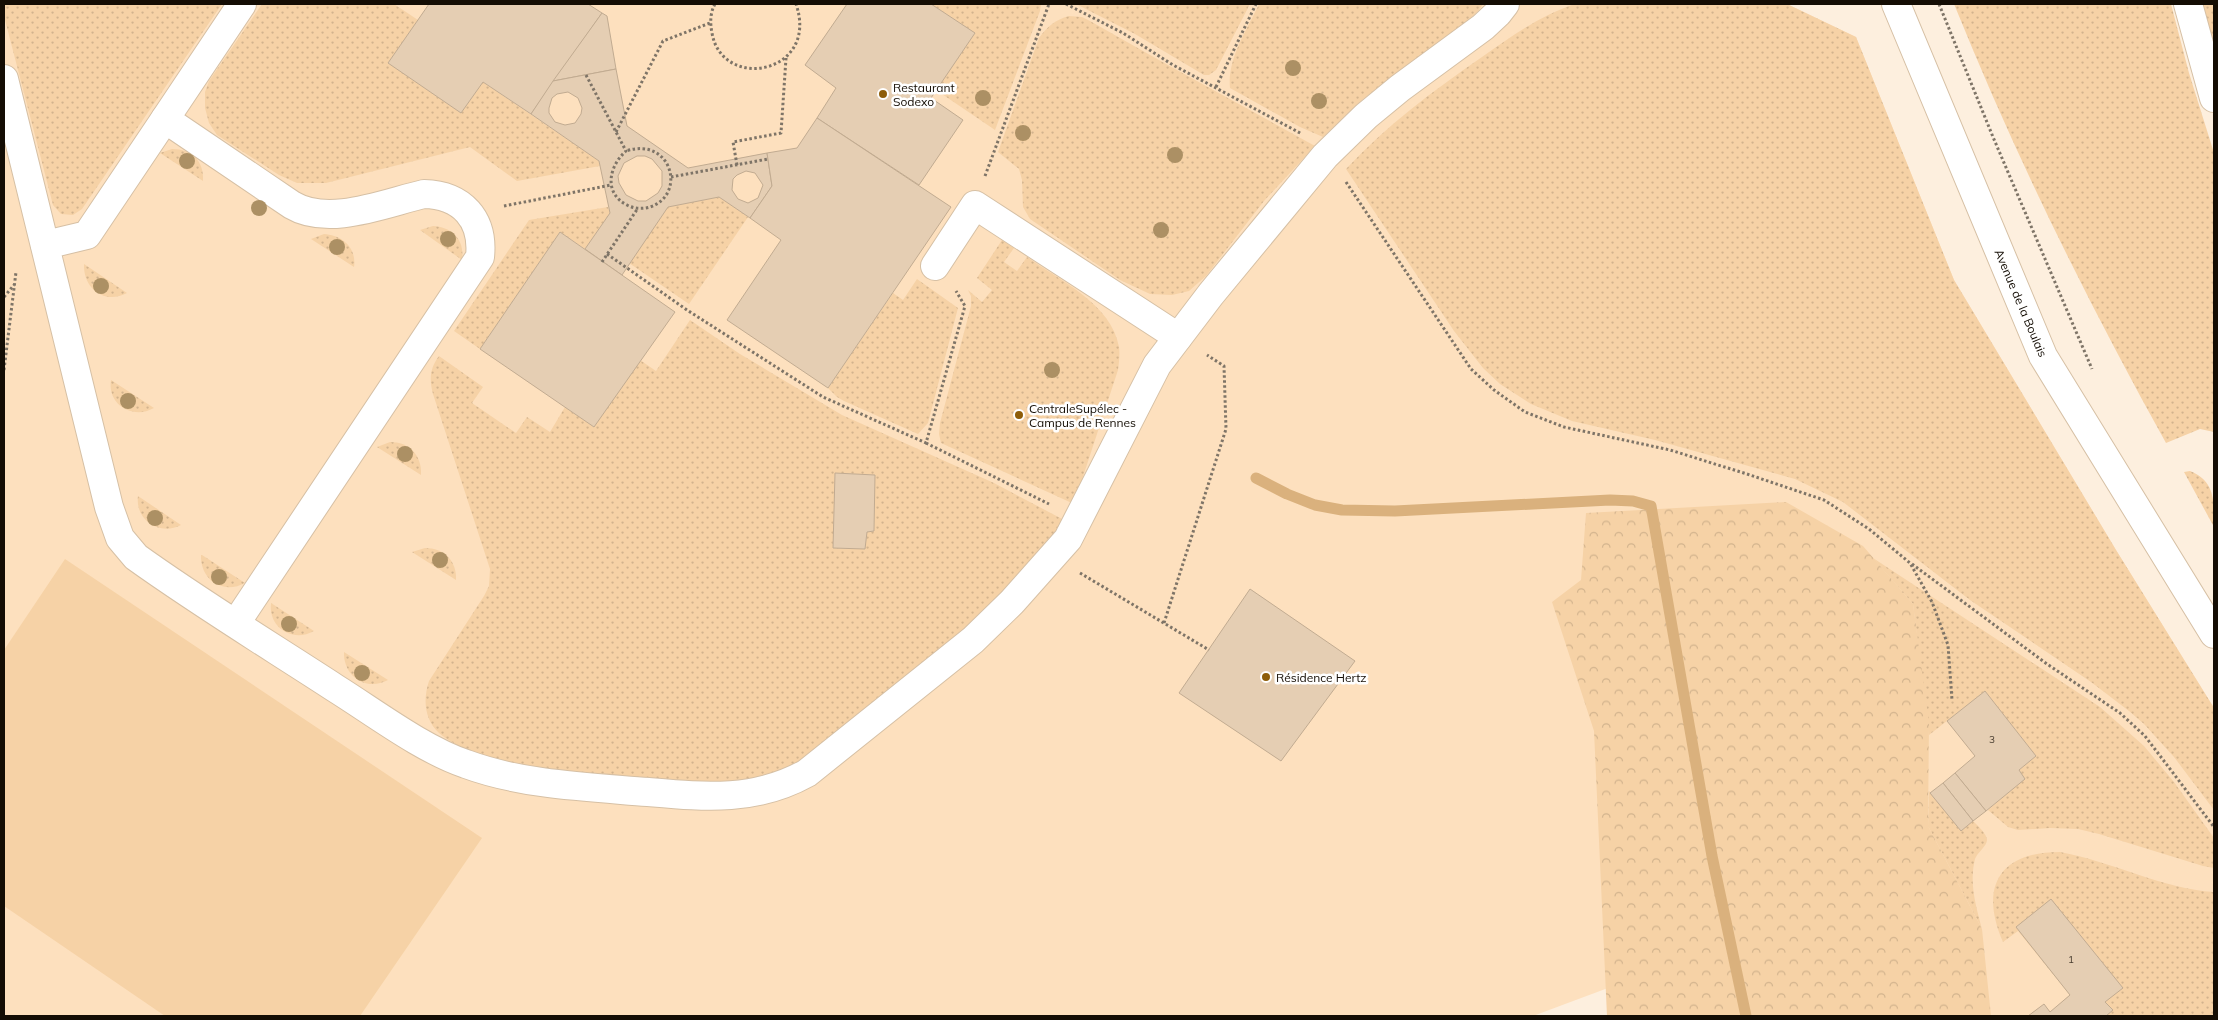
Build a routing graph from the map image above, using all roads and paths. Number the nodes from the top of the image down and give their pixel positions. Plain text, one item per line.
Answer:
1 (242, 4) edge
2 (715, 4) edge
3 (796, 4) edge
4 (1049, 4) edge
5 (1066, 4) edge
6 (1256, 4) edge
7 (1504, 4) edge
8 (1896, 4) edge
9 (1939, 4) edge
10 (2188, 4) edge
11 (710, 23) junction
12 (786, 58) junction
13 (586, 75) dead end
14 (4, 80) edge
15 (1216, 87) junction
16 (2214, 98) edge
17 (165, 119) junction
18 (616, 132) junction
19 (626, 151) junction
20 (1326, 156) junction
21 (768, 159) dead end
22 (737, 165) junction
23 (671, 177) junction
24 (611, 185) junction
25 (975, 205) junction
26 (638, 208) junction
27 (468, 213) junction
28 (45, 247) junction
29 (607, 254) junction
30 (602, 262) dead end
31 (935, 266) joint
32 (14, 285) junction
33 (4, 297) edge
34 (1178, 336) junction
35 (4, 370) edge
36 (2094, 374) dead end
37 (926, 443) junction
38 (1078, 519) junction
39 (1910, 563) junction
40 (1079, 572) dead end
41 (236, 623) junction
42 (1164, 623) junction
43 (2214, 634) edge
44 (1209, 650) dead end
45 (1952, 700) dead end
46 (2214, 827) edge

1 - 17 street
2 - 11 path
3 - 12 path
4 - 25 path
5 - 15 path
6 - 15 path
7 - 20 street
8 - 43 street, Avenue de la Boulais
9 - 36 path
10 - 16 street
11 - 12 path
11 - 18 path
12 - 22 path
13 - 18 path
14 - 28 street
15 - 20 path
17 - 27 street
17 - 28 street
18 - 19 path
19 - 23 path
19 - 24 path
20 - 34 street
20 - 39 path
21 - 22 path
22 - 23 path
23 - 26 path
24 - 26 path
24 - 27 path
25 - 31 street
25 - 34 street
26 - 29 path
27 - 41 street
28 - 32 path
28 - 41 street
29 - 30 path
29 - 37 path
31 - 37 path
32 - 33 path
32 - 35 path
34 - 38 street
34 - 42 path
37 - 38 path
38 - 41 street
39 - 45 path
39 - 46 path
40 - 42 path
42 - 44 path

